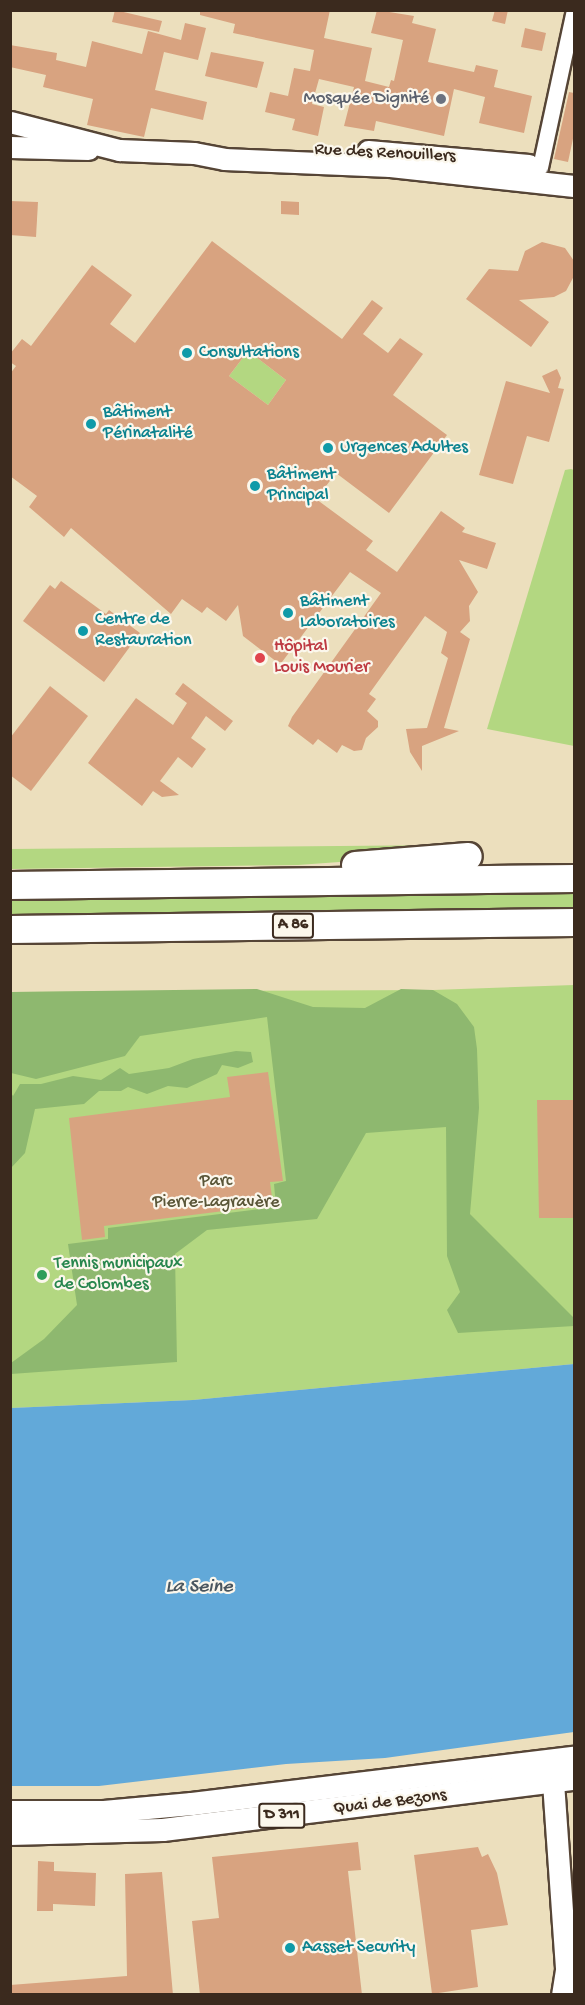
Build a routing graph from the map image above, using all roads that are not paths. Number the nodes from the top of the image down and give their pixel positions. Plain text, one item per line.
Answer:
1 (574, 10) edge
2 (10, 122) edge
3 (10, 147) edge
4 (118, 150) junction
5 (194, 153) junction
6 (449, 157) junction
7 (433, 173) junction
8 (574, 173) edge
9 (539, 174) junction
10 (484, 178) junction
11 (574, 186) edge
12 (574, 196) edge
13 (468, 856) dead end
14 (574, 878) edge
15 (308, 882) junction
16 (10, 885) edge
17 (574, 922) edge
18 (10, 929) edge
19 (574, 1758) edge
20 (574, 1763) edge
21 (555, 1772) edge
22 (10, 1812) edge
23 (10, 1834) edge
24 (562, 1995) edge

1 - 9 street
2 - 4 street, Rue des Renouillers
3 - 4 street
4 - 5 street, Rue des Renouillers
5 - 6 street, Rue des Renouillers
5 - 7 street, Rue des Renouillers
6 - 7 street
6 - 9 street, Rue des Renouillers
7 - 10 street, Rue des Renouillers
8 - 9 street, Rue des Renouillers
9 - 10 street, Rue des Renouillers
9 - 11 street, Rue des Renouillers
10 - 12 street, Rue des Renouillers
13 - 15 highway
14 - 15 highway
15 - 16 highway
17 - 18 highway, A 86
19 - 21 main road, D 311
20 - 21 main road
21 - 22 main road, Quai de Bezons / D 311
21 - 23 main road, Quai de Bezons / D 311
21 - 24 street

